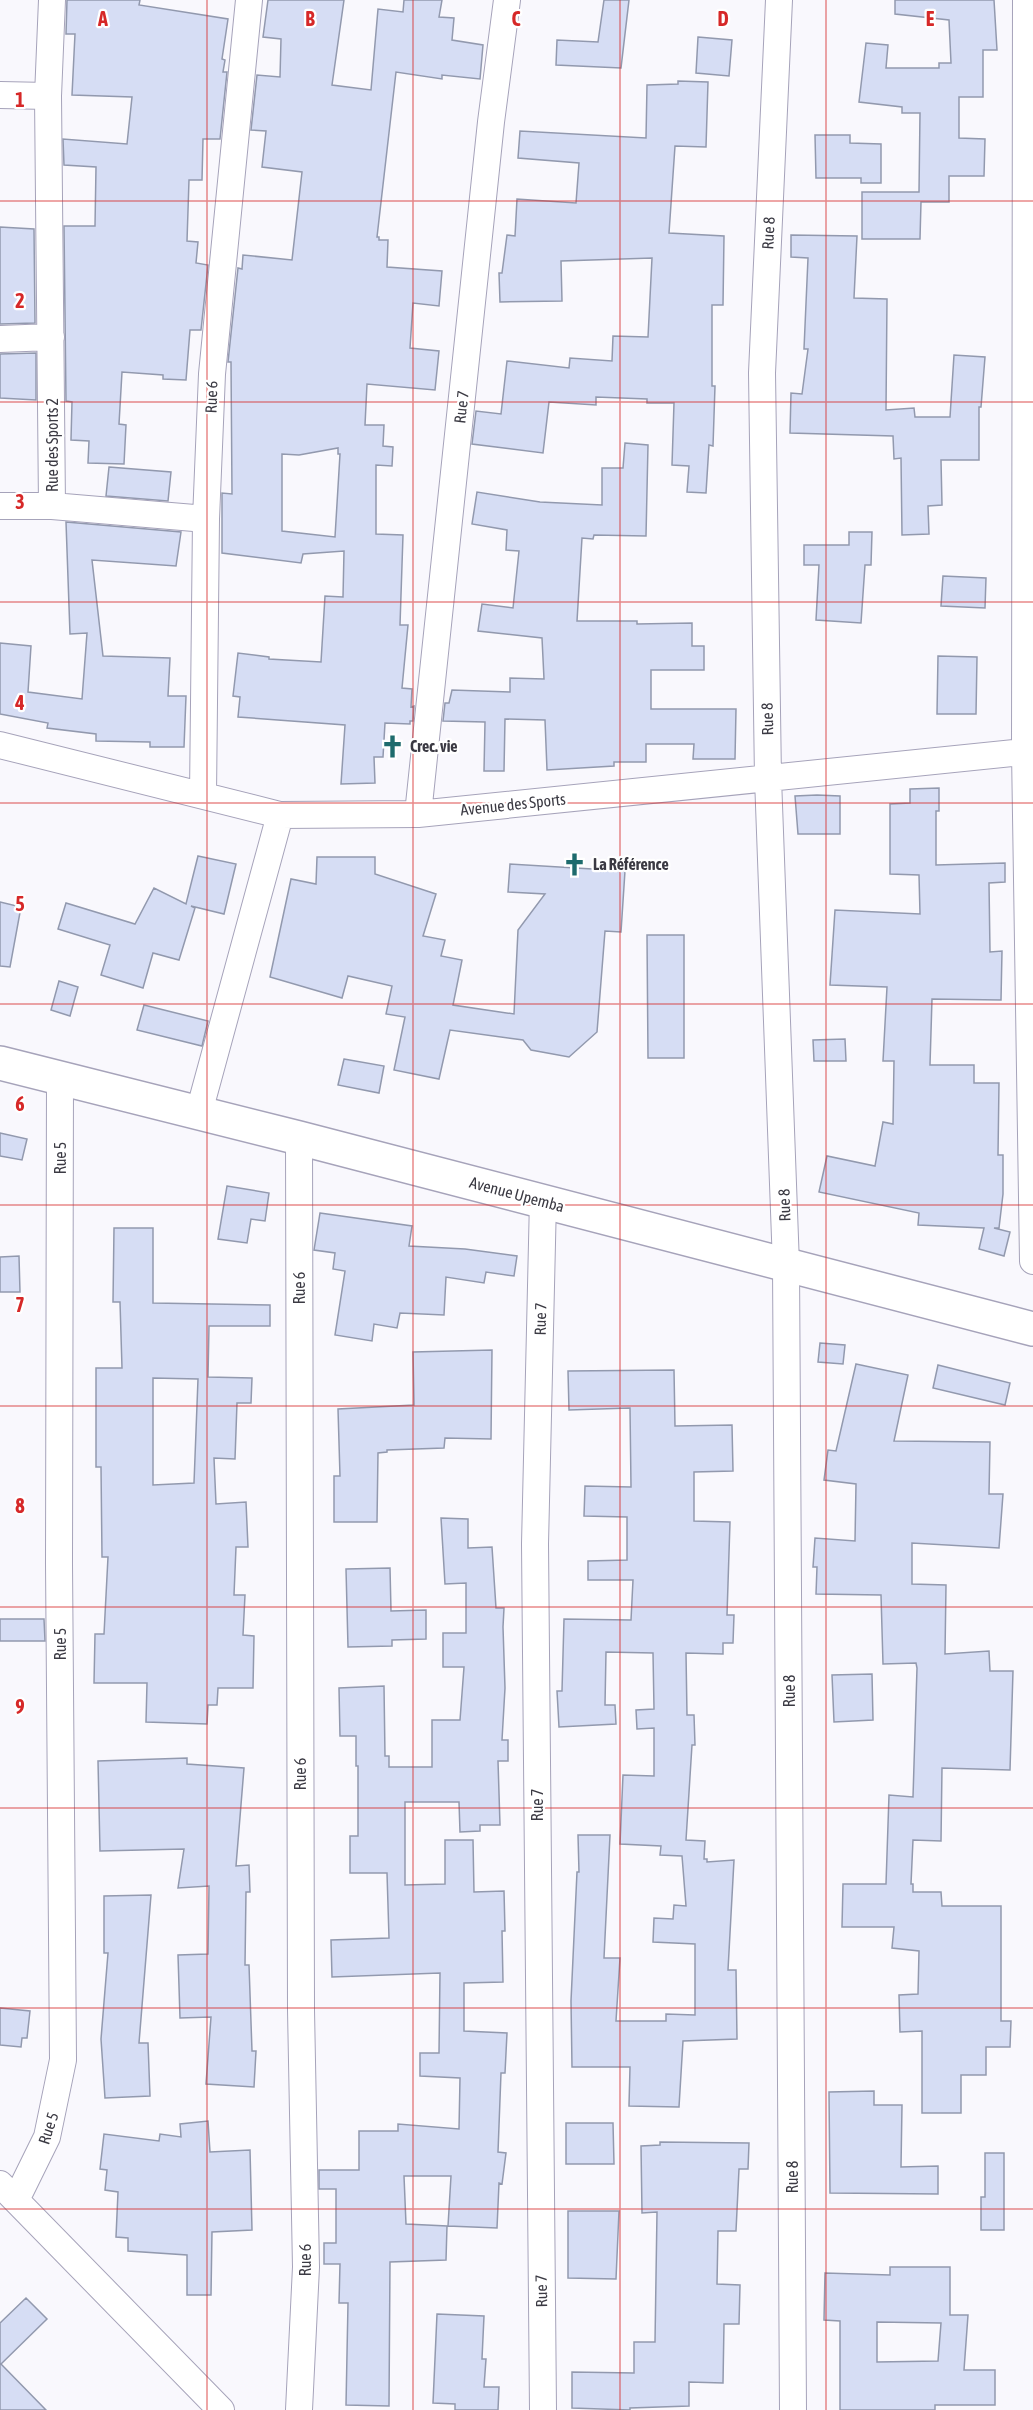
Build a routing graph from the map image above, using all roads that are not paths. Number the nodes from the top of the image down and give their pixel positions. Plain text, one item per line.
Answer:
1 (51, 0) edge
2 (249, 0) edge
3 (507, 0) edge
4 (779, 0) edge
5 (1026, 0) edge
6 (0, 95) edge
7 (48, 96) junction
8 (51, 337) junction
9 (0, 339) edge
10 (0, 506) edge
11 (52, 506) junction
12 (206, 519) junction
13 (0, 745) edge
14 (1029, 752) edge
15 (768, 778) junction
16 (203, 795) junction
17 (418, 814) junction
18 (280, 815) junction
19 (0, 1063) edge
20 (60, 1078) junction
21 (199, 1112) junction
22 (299, 1138) junction
23 (543, 1200) junction
24 (1033, 1262) edge
25 (786, 1265) junction
26 (1033, 1329) edge
27 (8, 2192) edge
28 (221, 2410) edge
29 (299, 2410) edge
30 (543, 2410) edge
31 (793, 2410) edge

1 - 7 street, Rue des Sports 2
2 - 12 street, Rue 6
3 - 17 street, Rue 7
4 - 15 street, Rue 8
5 - 14 street
6 - 7 street
7 - 8 street, Rue des Sports 2
8 - 9 street
8 - 11 street, Rue des Sports 2
10 - 11 street
11 - 12 street, Rue des Sports 2
12 - 16 street, Rue 6
13 - 16 street, Avenue des Sports
14 - 15 street, Avenue des Sports
14 - 24 street
15 - 17 street, Avenue des Sports
15 - 25 street, Rue 8
16 - 18 street, Avenue des Sports
17 - 18 street, Avenue des Sports
18 - 21 street
19 - 20 street, Avenue Upemba
20 - 21 street, Avenue Upemba
20 - 27 street, Rue 5
21 - 22 street, Avenue Upemba
22 - 23 street, Avenue Upemba
22 - 29 street, Rue 6
23 - 25 street, Avenue Upemba
23 - 30 street, Rue 7
25 - 26 street, Avenue Upemba
25 - 31 street, Rue 8
27 - 28 street

